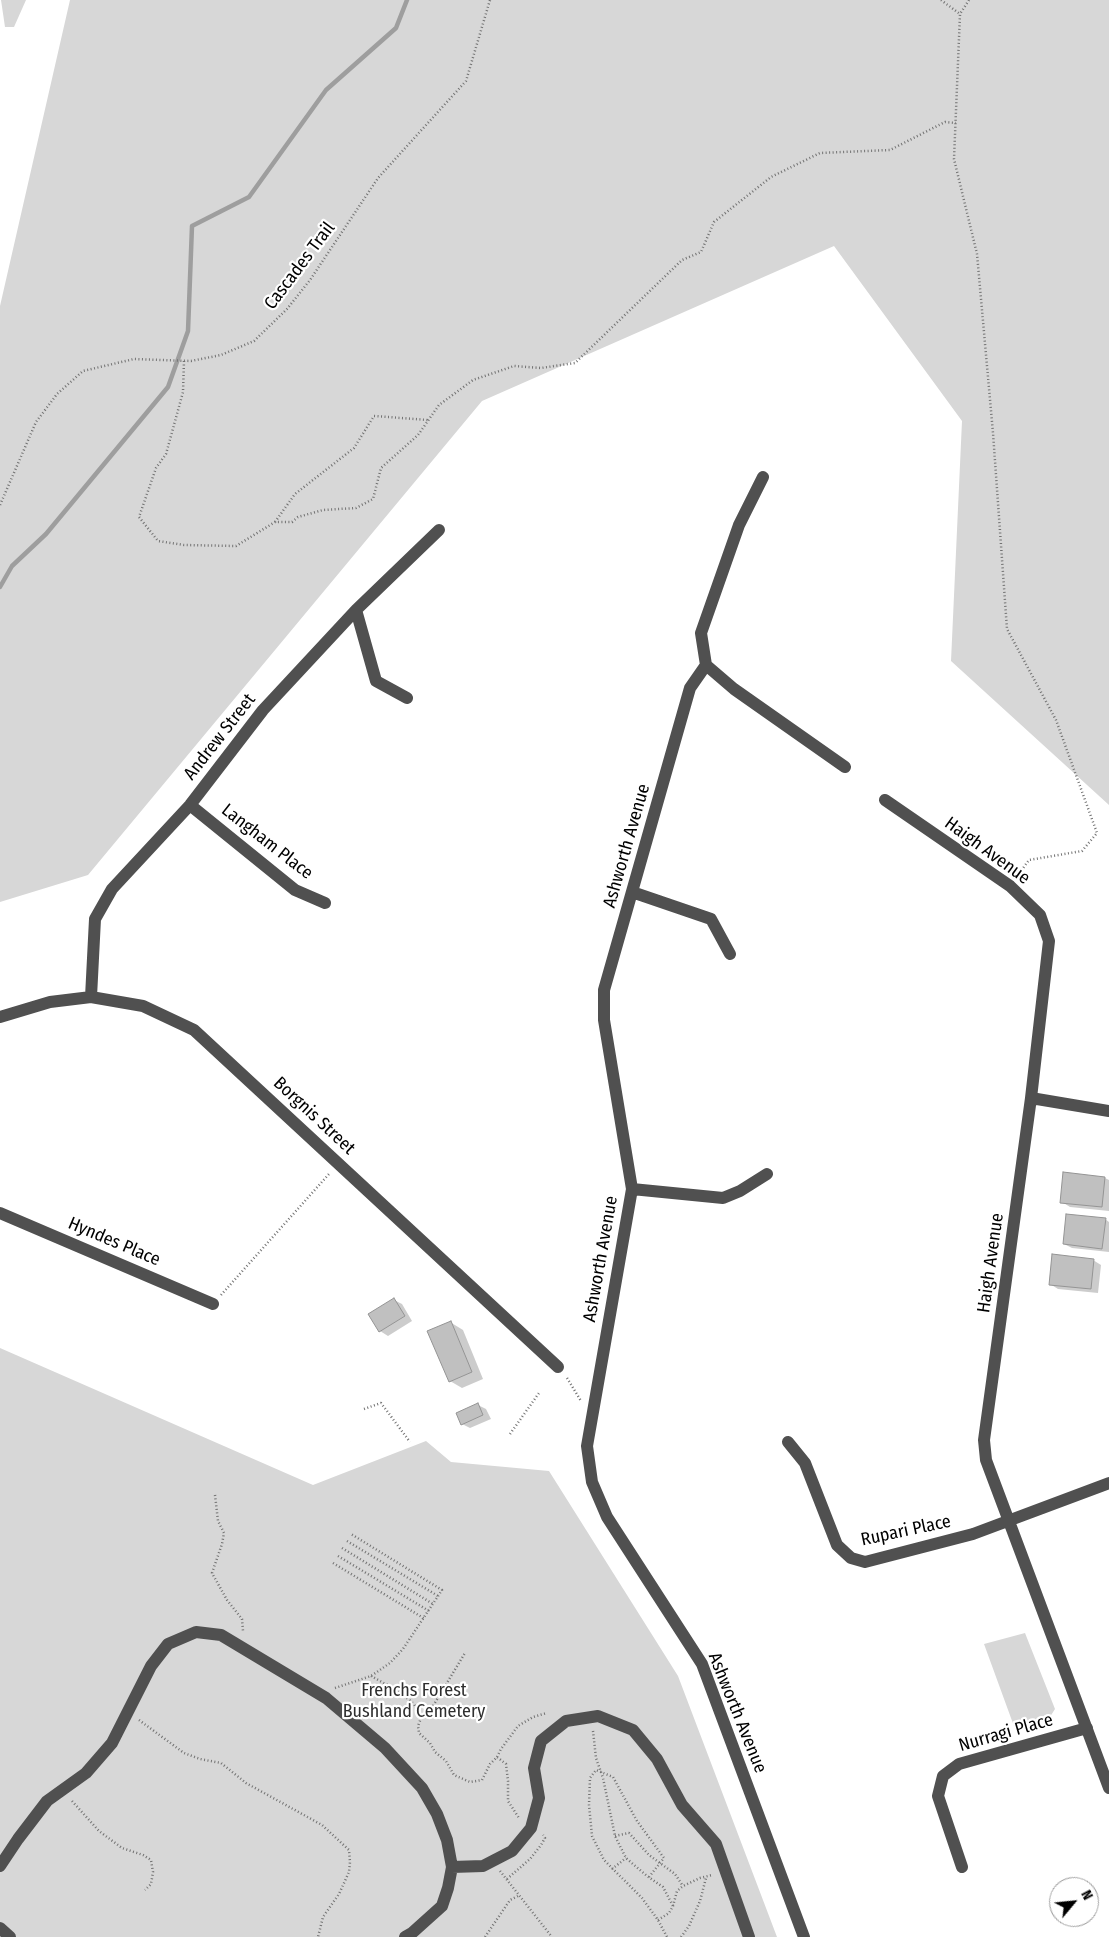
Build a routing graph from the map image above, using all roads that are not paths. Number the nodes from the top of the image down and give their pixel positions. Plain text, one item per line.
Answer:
1 (763, 477) dead end
2 (439, 530) dead end
3 (356, 610) junction
4 (706, 665) junction
5 (407, 698) dead end
6 (846, 767) dead end
7 (885, 800) dead end
8 (190, 804) junction
9 (632, 892) junction
10 (325, 903) dead end
11 (730, 954) dead end
12 (91, 997) junction
13 (0, 1017) edge
14 (1031, 1098) junction
15 (1109, 1111) edge
16 (767, 1174) dead end
17 (632, 1188) junction
18 (0, 1213) edge
19 (214, 1304) road end
20 (558, 1367) road end
21 (788, 1442) dead end
22 (1109, 1483) edge
23 (1010, 1520) junction
24 (1087, 1728) junction
25 (1109, 1788) edge
26 (0, 1866) edge
27 (452, 1867) junction
28 (962, 1867) dead end
29 (0, 1928) edge
30 (10, 1937) edge
31 (405, 1937) edge
32 (749, 1937) edge
33 (804, 1937) edge

1 - 4 street
2 - 3 street, Andrew Street
3 - 5 street
3 - 8 street, Andrew Street
4 - 6 street
4 - 9 street, Ashworth Avenue
7 - 14 street, Haigh Avenue
8 - 10 street, Langham Place
8 - 12 street, Andrew Street
9 - 11 street
9 - 17 street, Ashworth Avenue
12 - 13 street, Borgnis Street
12 - 20 street, Borgnis Street
14 - 15 street
14 - 23 street, Haigh Avenue
16 - 17 street
17 - 33 street, Ashworth Avenue
18 - 19 street, Hyndes Place
21 - 23 street, Rupari Place
22 - 23 street, Rupari Place
23 - 24 street, Haigh Avenue
24 - 25 street, Haigh Avenue
24 - 28 street, Nurragi Place
26 - 27 street
27 - 31 street
27 - 32 street
29 - 30 street

